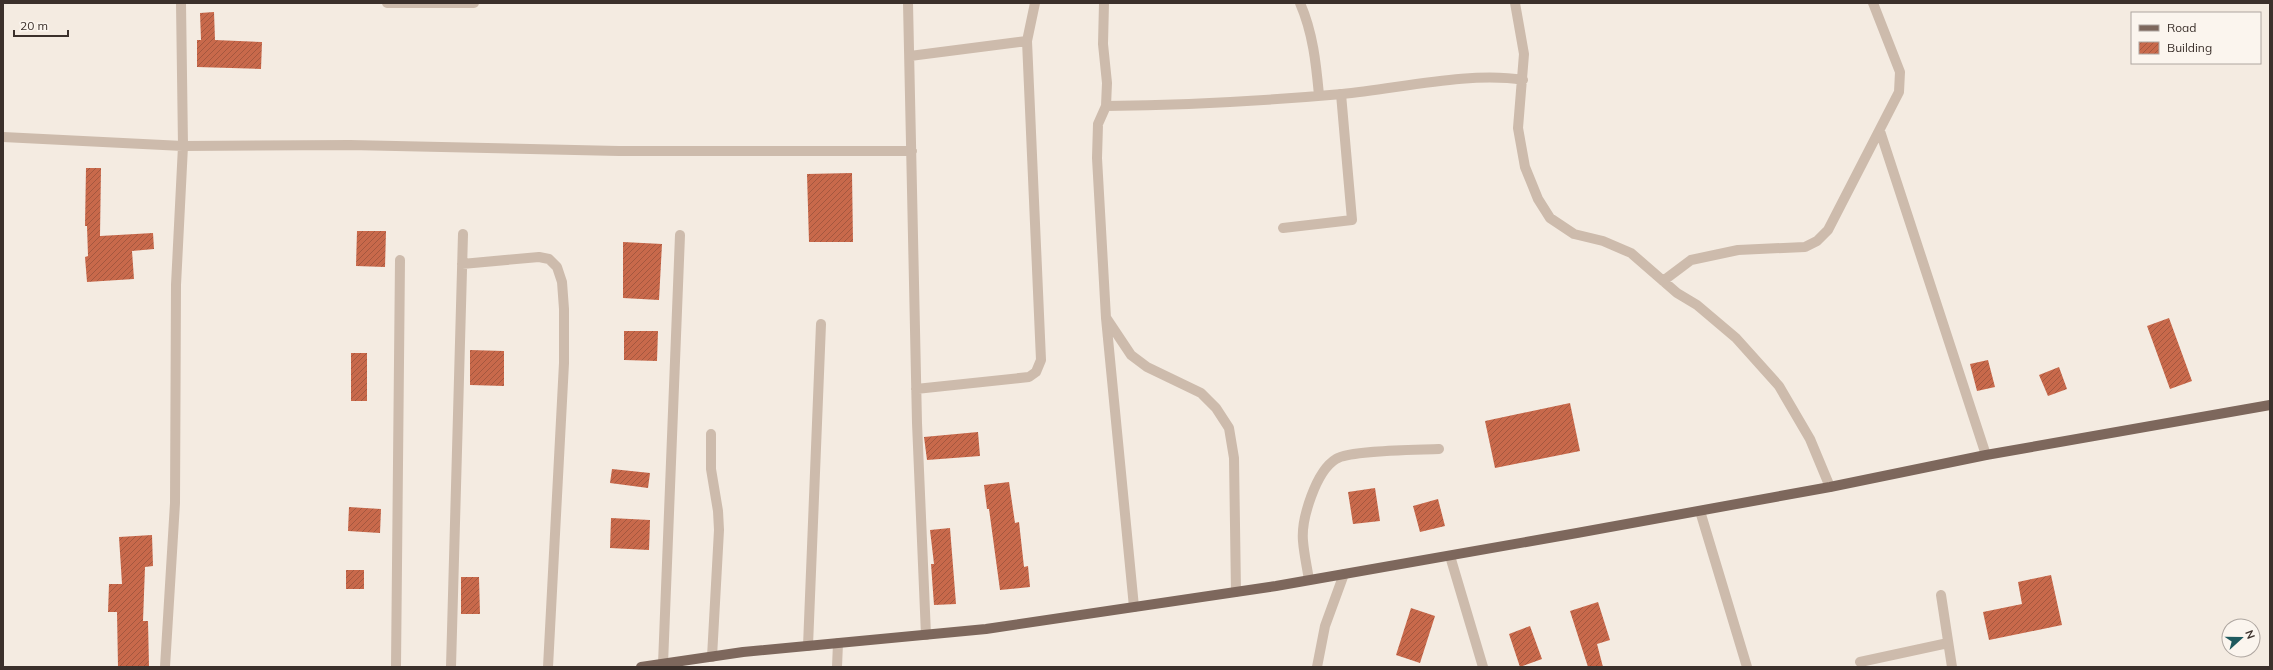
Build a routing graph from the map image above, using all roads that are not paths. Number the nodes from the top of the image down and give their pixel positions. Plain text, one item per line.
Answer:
1 (181, 3) edge
2 (387, 3) edge
3 (474, 3) edge
4 (908, 3) edge
5 (1035, 3) edge
6 (1104, 3) edge
7 (1300, 3) edge
8 (1515, 3) edge
9 (1873, 3) edge
10 (1027, 42) junction
11 (910, 56) junction
12 (1523, 80) junction
13 (1341, 94) junction
14 (1319, 95) junction
15 (1106, 106) junction
16 (1880, 131) junction
17 (3, 137) edge
18 (183, 146) junction
19 (912, 151) junction
20 (1282, 228) dead end
21 (463, 234) dead end
22 (680, 235) dead end
23 (400, 260) dead end
24 (462, 264) junction
25 (1663, 281) junction
26 (1106, 318) junction
27 (821, 324) dead end
28 (916, 389) junction
29 (2270, 405) edge
30 (711, 434) dead end
31 (1439, 449) dead end
32 (1986, 455) junction
33 (1830, 487) junction
34 (1700, 511) junction
35 (1450, 556) junction
36 (1344, 574) junction
37 (1309, 580) junction
38 (1236, 592) junction
39 (1941, 595) dead end
40 (1134, 607) junction
41 (926, 635) junction
42 (1948, 643) junction
43 (838, 644) junction
44 (808, 646) junction
45 (712, 657) junction
46 (1860, 662) dead end
47 (663, 664) junction
48 (165, 667) edge
49 (396, 667) edge
50 (451, 667) edge
51 (548, 667) edge
52 (641, 667) edge
53 (837, 667) edge
54 (1317, 667) edge
55 (1482, 667) edge
56 (1747, 667) edge
57 (1952, 667) edge

1 - 18 street
2 - 3 street
4 - 11 street
5 - 10 street
6 - 15 street
7 - 14 street
8 - 12 street
9 - 16 street
10 - 11 street
10 - 28 street
11 - 19 street
12 - 13 street
12 - 25 street
13 - 14 street
13 - 20 street
14 - 15 street
15 - 26 street
16 - 25 street
16 - 32 street
17 - 18 street
18 - 19 street
18 - 48 street
19 - 28 street
21 - 24 street
22 - 47 street
23 - 49 street
24 - 50 street
24 - 51 street
25 - 33 street
26 - 38 street
26 - 40 street
27 - 44 street
28 - 41 street
29 - 32 main road
30 - 45 street
31 - 37 street
32 - 33 main road
33 - 34 main road
34 - 35 main road
34 - 56 street
35 - 36 main road
35 - 55 street
36 - 37 main road
36 - 54 street
37 - 38 main road
38 - 40 main road
39 - 42 street
40 - 41 main road
41 - 43 main road
42 - 46 street
42 - 57 street
43 - 44 main road
43 - 53 street
44 - 45 main road
45 - 47 main road
47 - 52 main road

